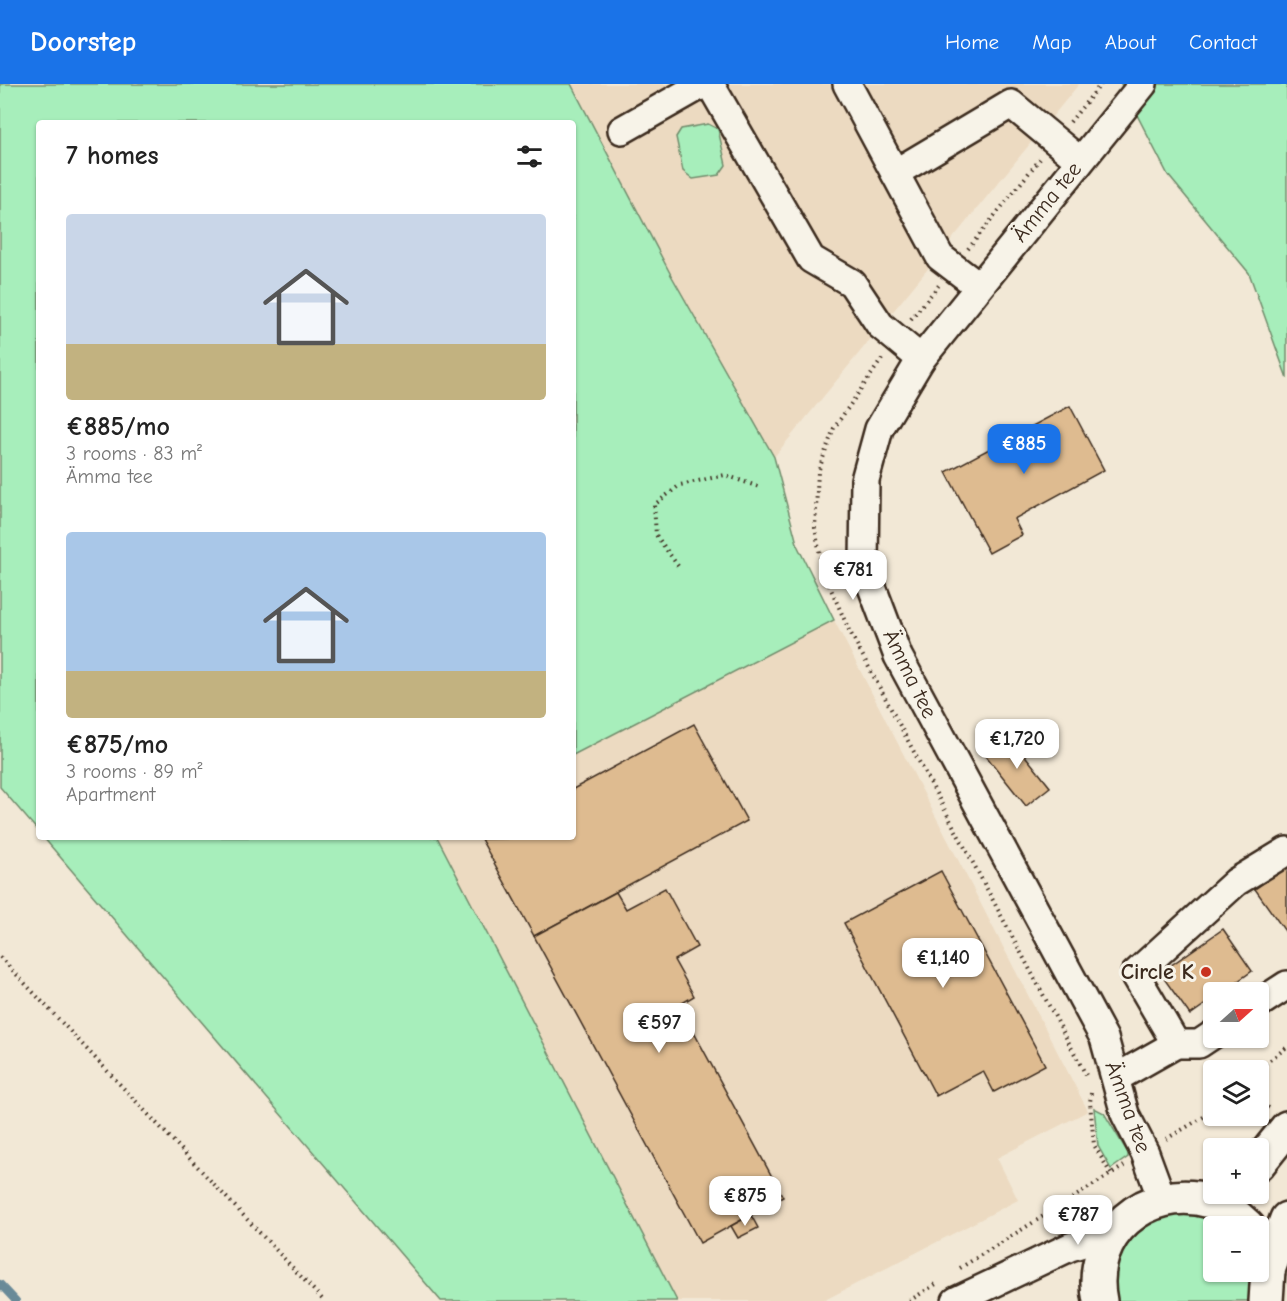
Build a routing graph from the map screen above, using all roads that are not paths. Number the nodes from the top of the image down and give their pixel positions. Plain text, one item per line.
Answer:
1 (703, 84) edge
2 (710, 84) edge
3 (846, 84) edge
4 (1143, 84) edge
5 (622, 130) dead end
6 (1080, 161) junction
7 (895, 173) junction
8 (978, 286) junction
9 (921, 359) junction
10 (1287, 850) edge
11 (1287, 985) edge
12 (1269, 997) edge
13 (1203, 1041) edge
14 (1176, 1044) junction
15 (1104, 1082) junction
16 (1287, 1128) edge
17 (1269, 1150) edge
18 (1203, 1198) edge
19 (1162, 1199) junction
20 (1223, 1204) edge
21 (1236, 1216) edge
22 (1287, 1219) edge
23 (1112, 1234) junction
24 (1270, 1275) edge
25 (947, 1291) edge
26 (1100, 1301) edge

1 - 5 street
2 - 9 street
3 - 7 street
4 - 6 street, Ämma tee
6 - 7 street
6 - 8 street, Ämma tee
7 - 8 street
8 - 9 street, Ämma tee
9 - 15 street, Ämma tee
10 - 14 street
11 - 12 street
13 - 14 street
14 - 15 street
15 - 19 street, Ämma tee
16 - 17 main road
18 - 19 main road
19 - 23 main road
20 - 21 main road
22 - 24 main road
23 - 25 street
23 - 26 main road

